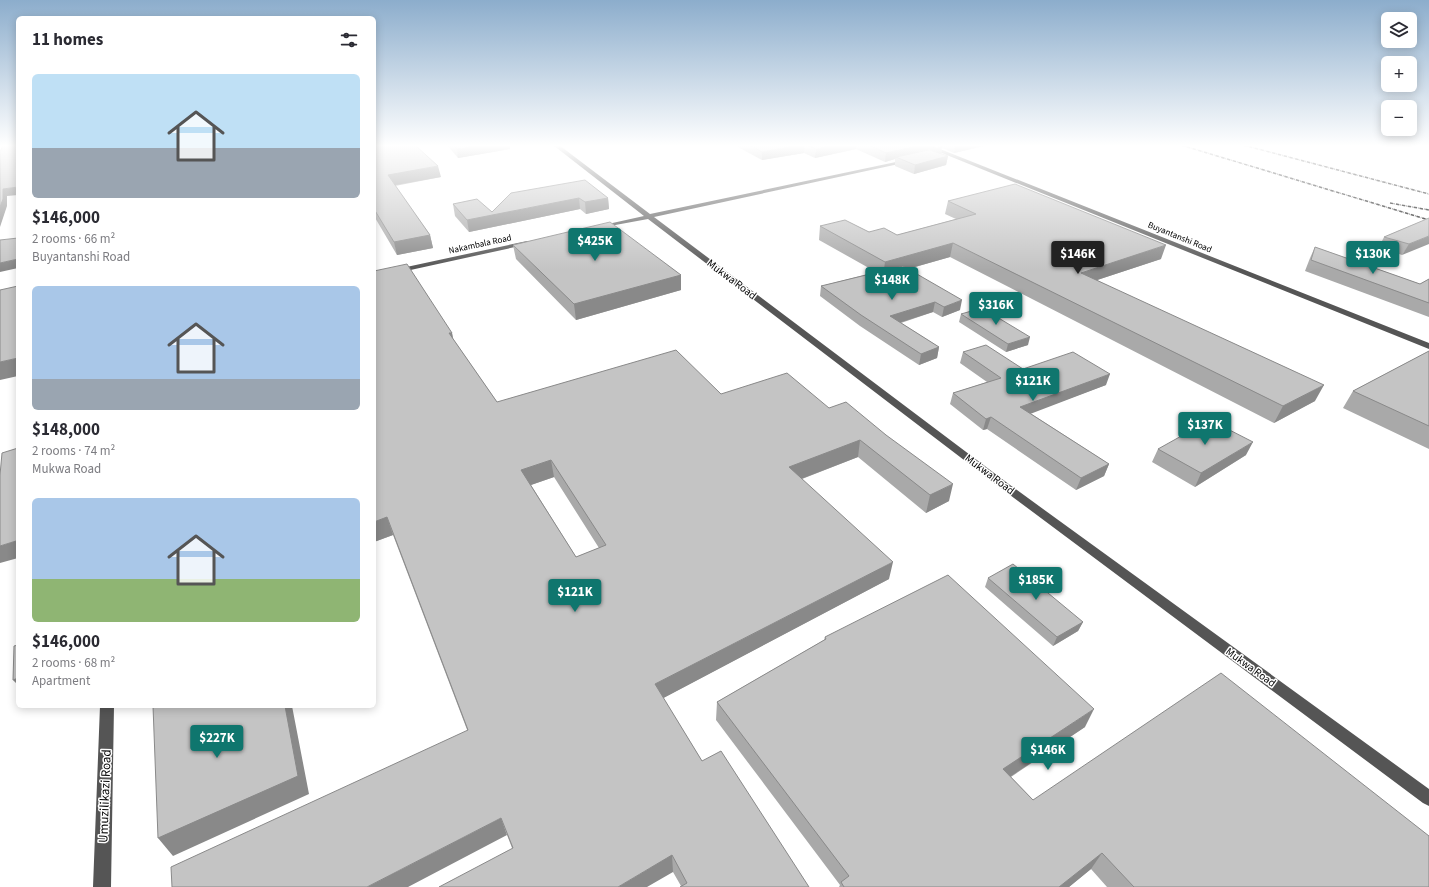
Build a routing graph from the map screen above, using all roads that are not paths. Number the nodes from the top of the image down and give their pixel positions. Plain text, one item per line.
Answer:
1 (609, 186) edge
2 (784, 186) edge
3 (1028, 186) edge
4 (649, 216) junction
5 (596, 228) edge
6 (534, 241) edge
7 (376, 276) edge
8 (1429, 346) edge
9 (107, 708) edge
10 (1429, 798) edge
11 (102, 887) edge

1 - 4 street, Mukwa Road
2 - 4 street
3 - 8 street, Buyantanshi Road
4 - 5 street
4 - 10 street, Mukwa Road
6 - 7 street, Nakambala Road
9 - 11 street, Umuzilikazi Road

